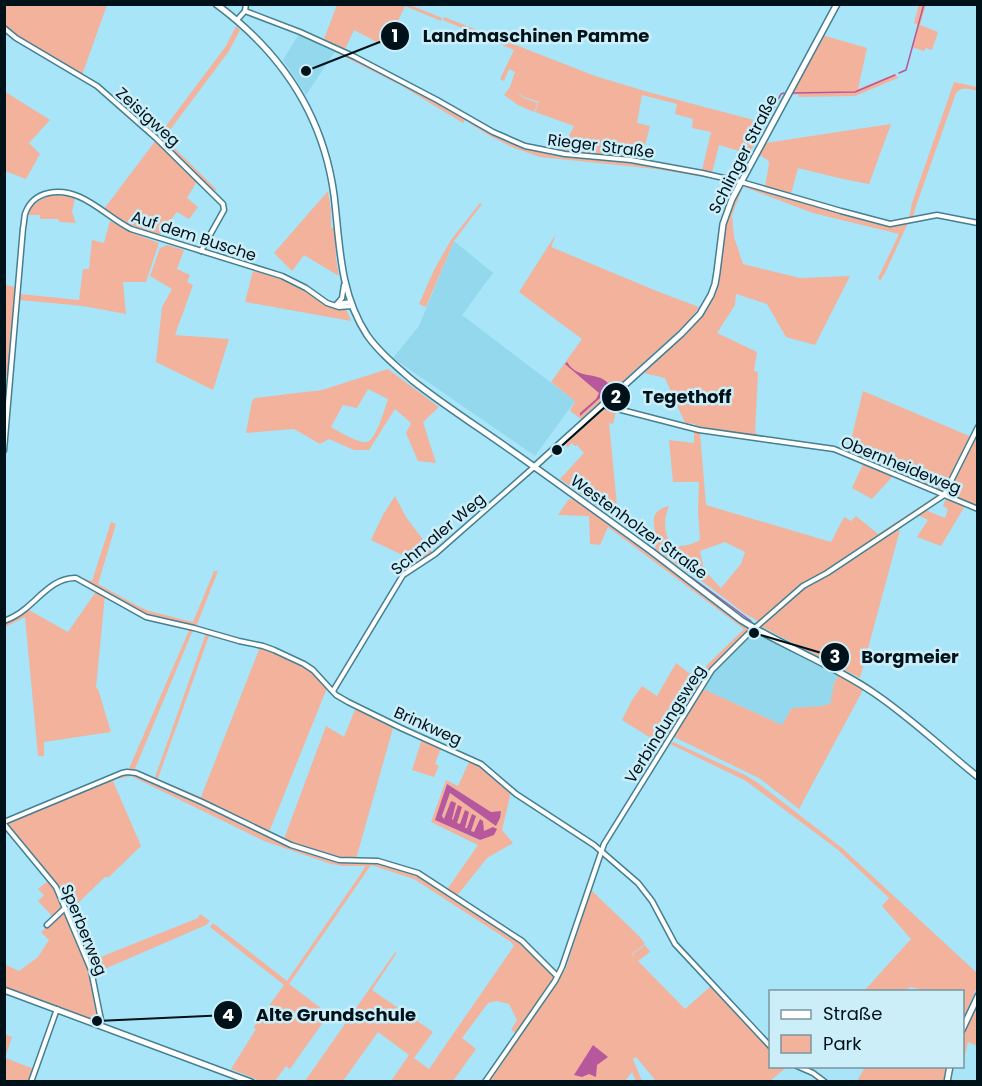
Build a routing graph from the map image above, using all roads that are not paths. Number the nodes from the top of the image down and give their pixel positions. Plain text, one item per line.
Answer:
1 (216, 4) edge
2 (246, 4) edge
3 (837, 4) edge
4 (245, 11) junction
5 (237, 20) junction
6 (4, 28) edge
7 (741, 182) junction
8 (978, 224) edge
9 (201, 251) junction
10 (345, 281) junction
11 (335, 304) junction
12 (352, 304) junction
13 (602, 405) junction
14 (978, 427) edge
15 (4, 450) edge
16 (534, 466) junction
17 (944, 495) junction
18 (978, 509) edge
19 (4, 621) edge
20 (754, 628) junction
21 (333, 691) junction
22 (978, 777) edge
23 (4, 823) edge
24 (601, 851) junction
25 (65, 908) junction
26 (47, 925) dead end
27 (557, 976) junction
28 (4, 990) edge
29 (978, 996) edge
30 (57, 1009) junction
31 (99, 1025) junction
32 (964, 1028) edge
33 (769, 1044) edge
34 (802, 1068) edge
35 (31, 1082) edge
36 (251, 1082) edge
37 (485, 1082) edge
38 (825, 1082) edge

1 - 5 main road, Westenholzer Straße
2 - 4 street
3 - 7 main road, Schlinger Straße
4 - 5 street
4 - 7 street, Rieger Straße
5 - 10 main road, Westenholzer Straße
6 - 9 street, Zeisigweg
7 - 8 street, Rieger Straße
7 - 13 main road, Schlinger Straße
9 - 11 street, Auf dem Busche
9 - 15 street, Auf dem Busche
10 - 11 street
10 - 12 main road, Westenholzer Straße
11 - 12 street
12 - 16 main road, Westenholzer Straße
13 - 16 main road, Schlinger Straße
13 - 17 street, Obernheideweg
14 - 17 street, Verbindungsweg
16 - 20 main road, Westenholzer Straße
16 - 21 street, Schmaler Weg
17 - 18 street, Obernheideweg
17 - 20 street, Verbindungsweg
19 - 21 street, Brinkweg
20 - 22 main road, Westenholzer Straße
20 - 24 street, Verbindungsweg
21 - 24 street, Brinkweg
23 - 25 street, Sperberweg
23 - 27 street
24 - 27 street, Verbindungsweg
24 - 33 street, Brinkweg
25 - 26 street
25 - 31 street, Sperberweg
27 - 37 street, Verbindungsweg
28 - 30 main road
29 - 32 main road
30 - 31 main road
30 - 35 street
31 - 36 main road
34 - 38 street

